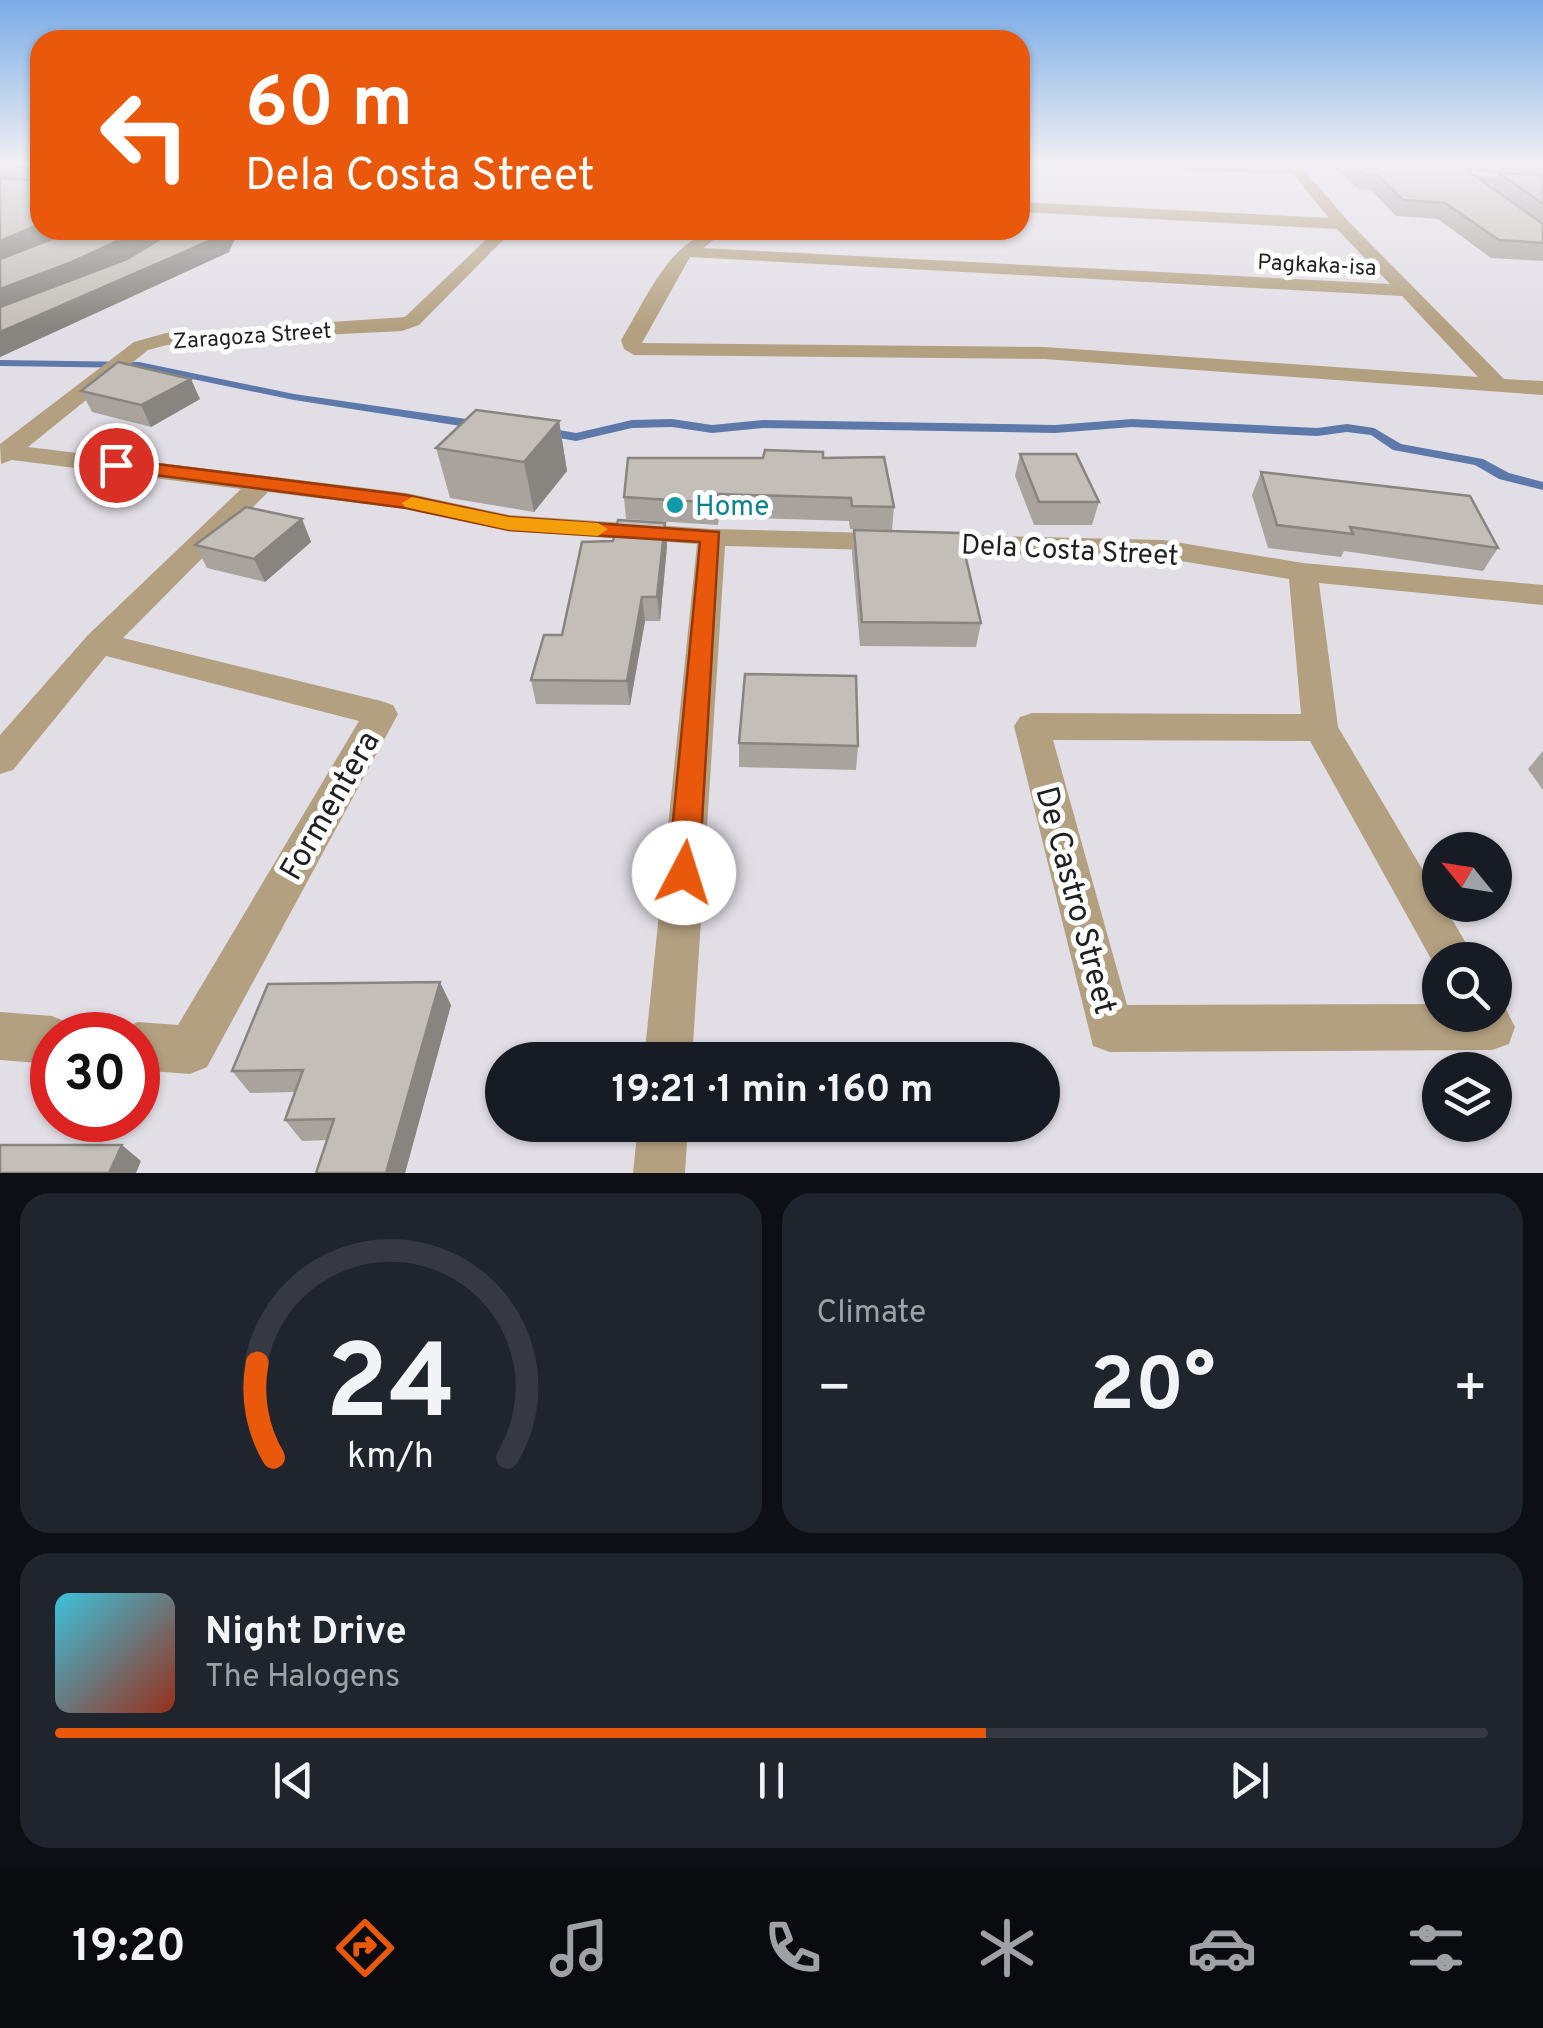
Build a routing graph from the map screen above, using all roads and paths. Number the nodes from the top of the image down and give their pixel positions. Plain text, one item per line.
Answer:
1 (1223, 218) edge
2 (1337, 218) edge
3 (1342, 224) junction
4 (495, 240) edge
5 (704, 240) edge
6 (685, 252) junction
7 (1407, 291) junction
8 (1494, 382) junction
9 (1543, 388) edge
10 (3, 452) edge
11 (259, 486) junction
12 (712, 537) junction
13 (1303, 572) junction
14 (1543, 595) edge
15 (99, 643) junction
16 (1320, 728) junction
17 (0, 760) edge
18 (1444, 942) edge
19 (1422, 1027) edge
20 (0, 1036) edge
21 (30, 1038) edge
22 (670, 1042) edge
23 (160, 1048) edge
24 (662, 1142) edge
25 (659, 1173) edge

1 - 3 street
2 - 3 street
3 - 7 street
4 - 10 street, Zaragoza Street
5 - 6 street
6 - 7 street, Pagkaka-isa
6 - 8 street
7 - 8 street
8 - 9 street
10 - 11 street, Dela Costa Street
11 - 12 street, Dela Costa Street
11 - 15 street
12 - 13 street, Dela Costa Street
12 - 22 street
13 - 14 street, Dela Costa Street
13 - 16 street
15 - 17 street
15 - 23 street, Formentera
16 - 18 street
16 - 19 street, De Castro Street
20 - 21 street
24 - 25 street

